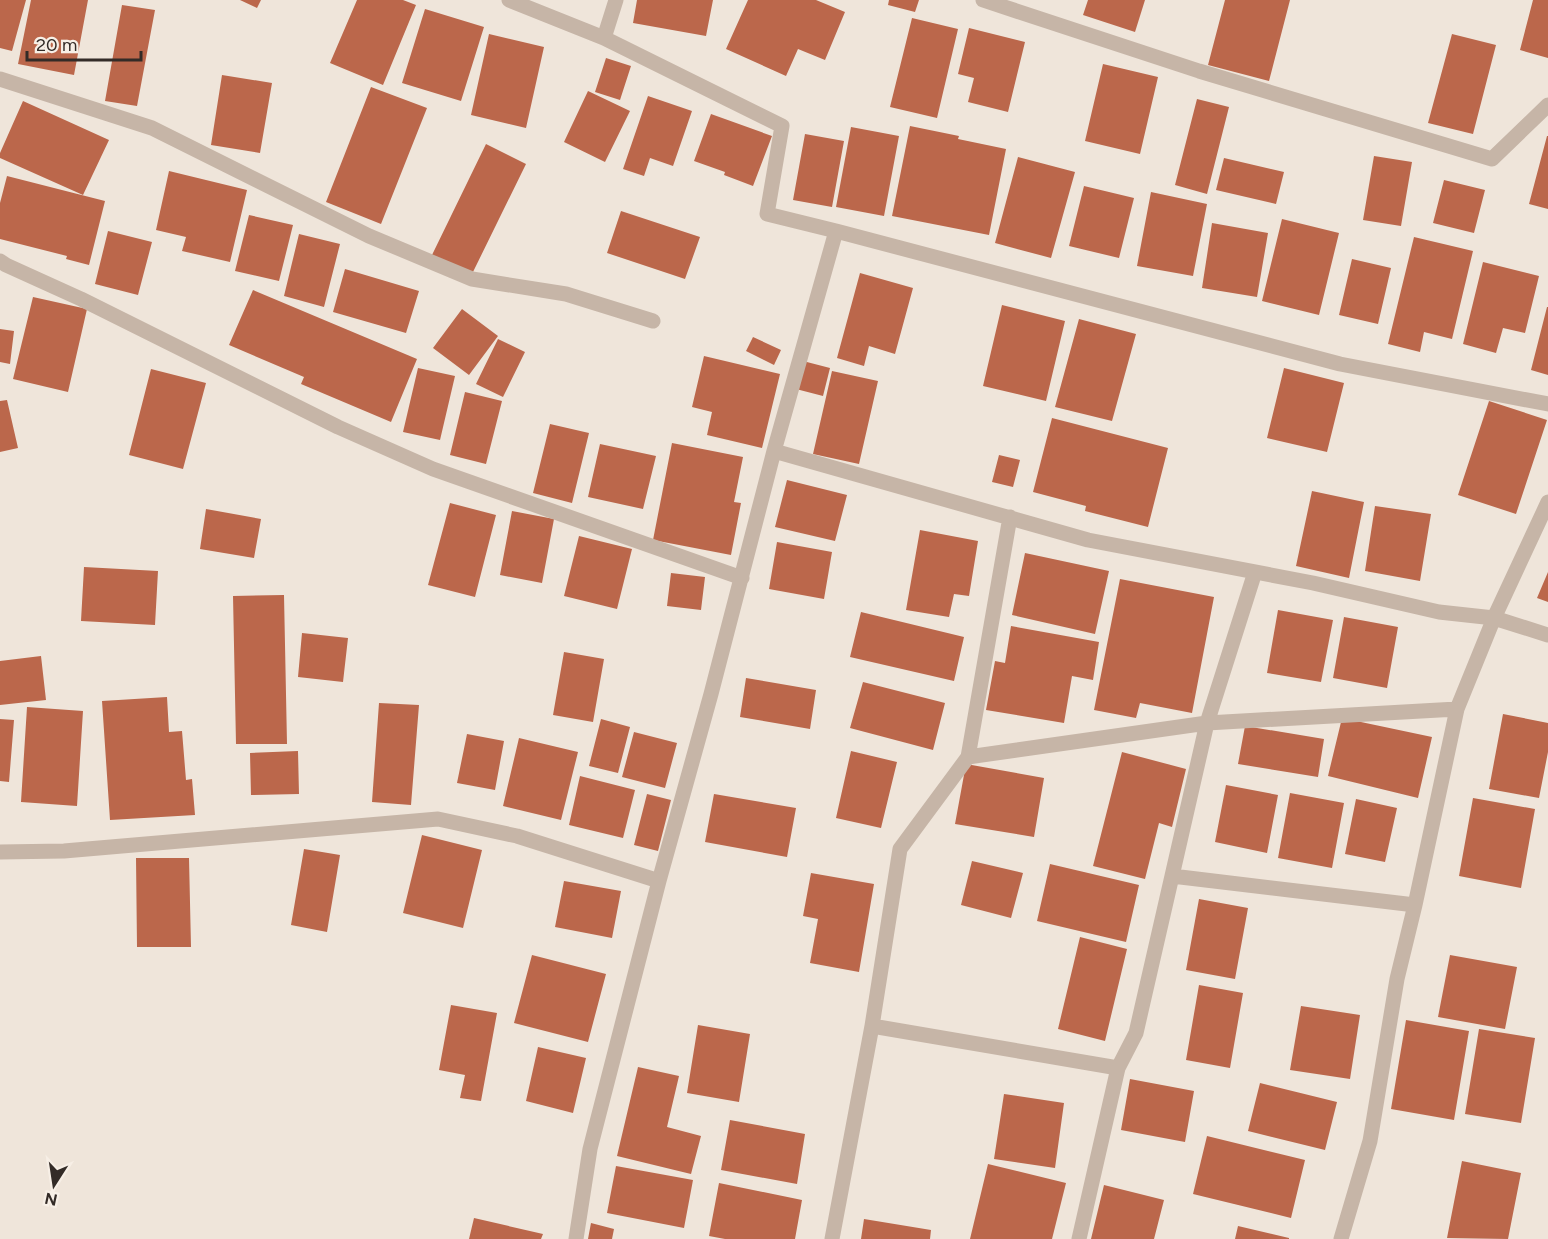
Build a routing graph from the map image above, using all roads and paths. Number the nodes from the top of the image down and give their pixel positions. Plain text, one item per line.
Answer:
1 (509, 0) edge
2 (616, 0) edge
3 (983, 0) edge
4 (604, 38) junction
5 (0, 79) edge
6 (1548, 105) edge
7 (836, 231) junction
8 (0, 261) edge
9 (653, 321) dead end
10 (1548, 404) edge
11 (774, 451) junction
12 (1548, 502) edge
13 (1010, 517) junction
14 (1255, 572) junction
15 (742, 578) junction
16 (1494, 618) junction
17 (1548, 635) edge
18 (1457, 709) junction
19 (1207, 723) junction
20 (968, 757) junction
21 (0, 852) edge
22 (1172, 876) junction
23 (659, 882) junction
24 (1415, 905) junction
25 (872, 1026) junction
26 (1118, 1068) junction
27 (576, 1239) edge
28 (832, 1239) edge
29 (1079, 1239) edge
30 (1341, 1239) edge

1 - 4 street
2 - 4 street
3 - 6 street
4 - 7 street
5 - 9 street
7 - 10 street
7 - 11 street
8 - 15 street
11 - 13 street
11 - 15 street
12 - 16 street
13 - 14 street
13 - 20 street
14 - 16 street
14 - 19 street
15 - 23 street
16 - 17 street
16 - 18 street
18 - 19 street
18 - 24 street
19 - 20 street
19 - 22 street
20 - 25 street
21 - 23 street
22 - 24 street
22 - 26 street
23 - 27 street
24 - 30 street
25 - 26 street
25 - 28 street
26 - 29 street

